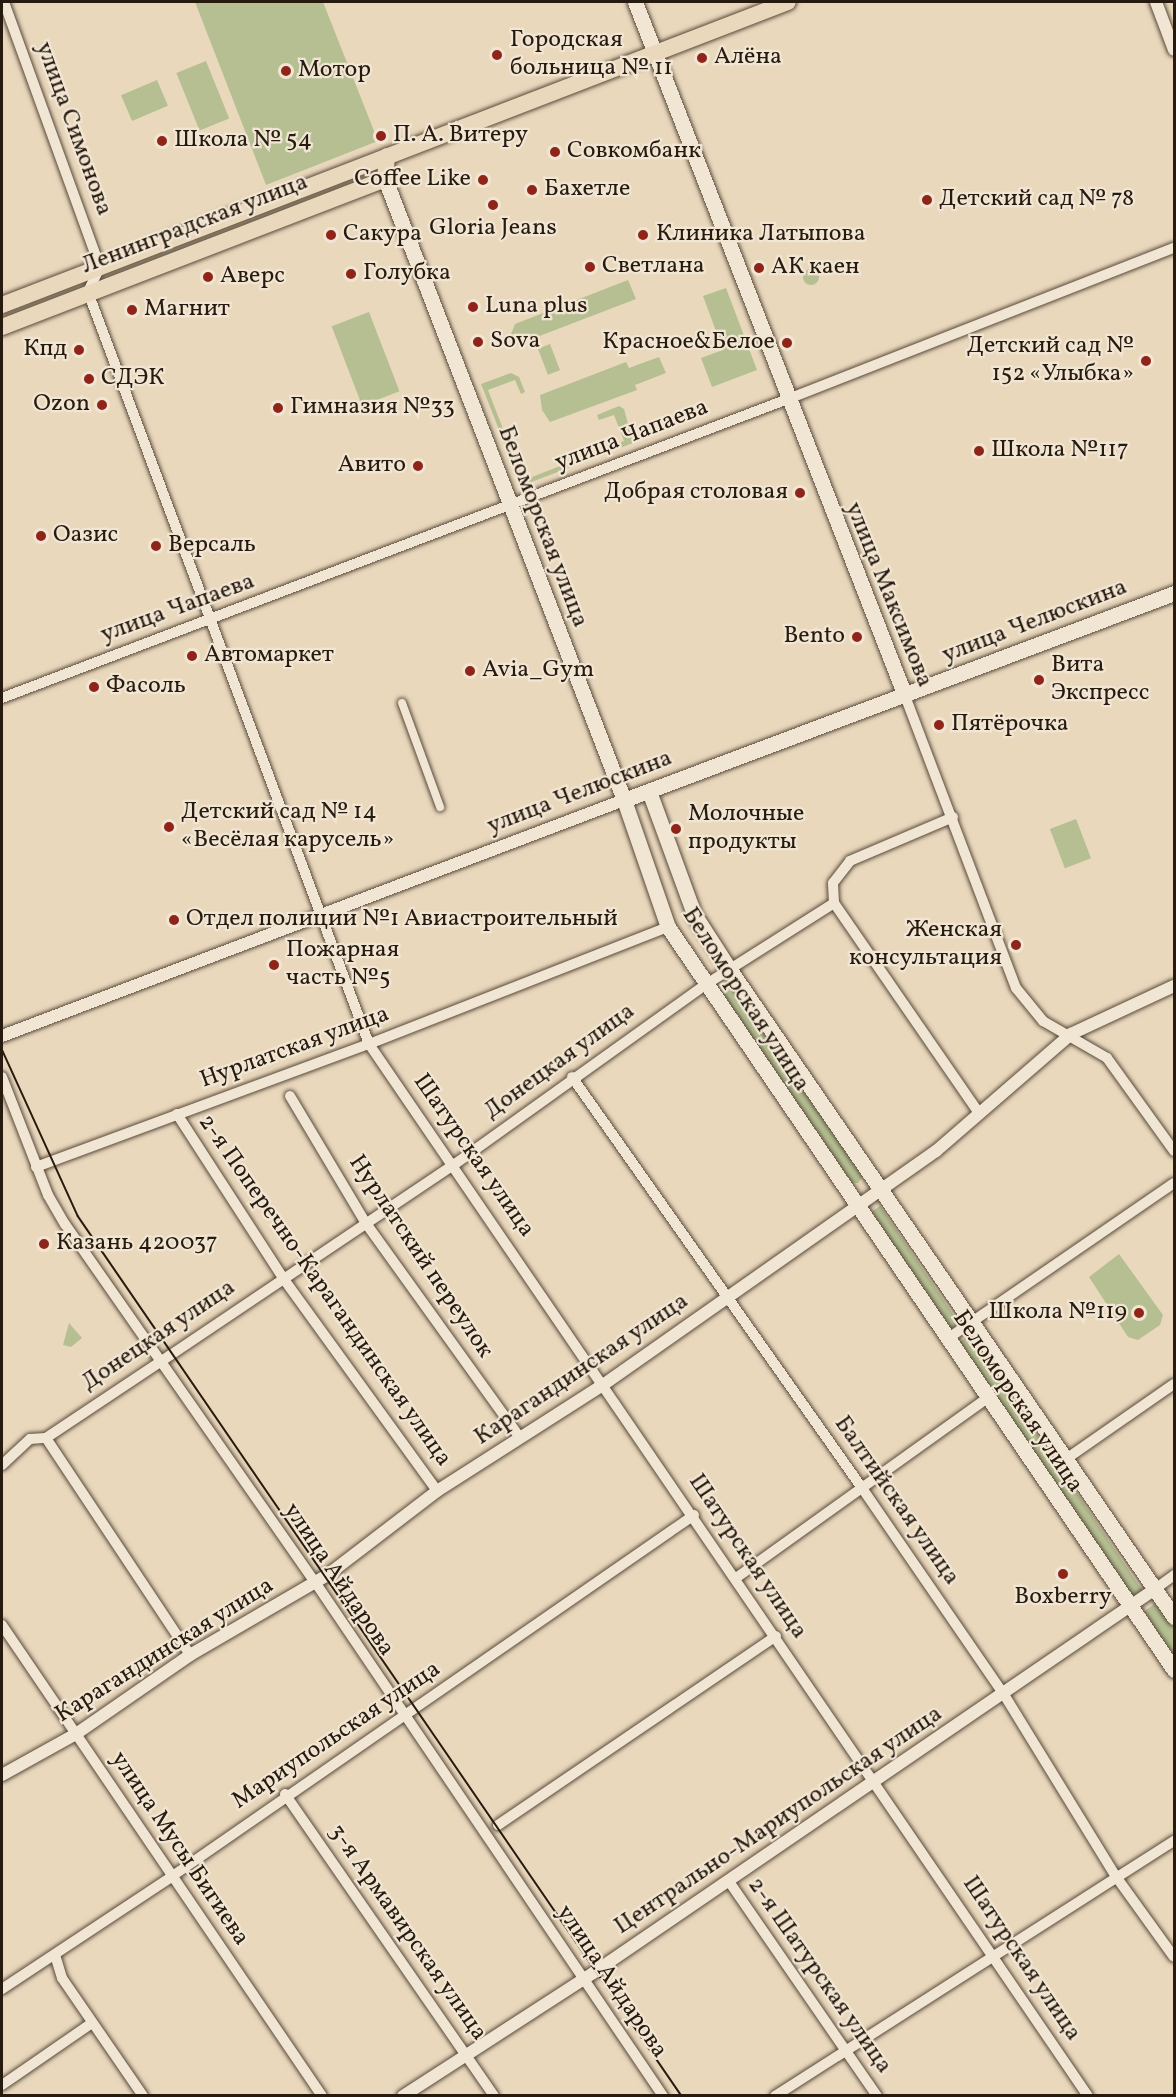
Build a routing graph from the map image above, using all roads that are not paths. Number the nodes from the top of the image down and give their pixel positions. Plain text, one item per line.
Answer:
1 (4, 2) edge
2 (635, 2) edge
3 (788, 2) edge
4 (1156, 2) edge
5 (1174, 50) edge
6 (655, 52) junction
7 (387, 156) junction
8 (385, 178) junction
9 (1174, 248) edge
10 (100, 267) junction
11 (88, 292) junction
12 (2, 305) edge
13 (2, 327) edge
14 (788, 399) junction
15 (509, 505) junction
16 (1174, 593) edge
17 (209, 620) junction
18 (905, 696) junction
19 (2, 698) edge
20 (402, 703) dead end
21 (648, 791) junction
22 (624, 800) junction
23 (440, 807) dead end
24 (952, 817) junction
25 (834, 903) junction
26 (319, 916) junction
27 (668, 927) junction
28 (730, 970) junction
29 (705, 985) junction
30 (1174, 986) edge
31 (1071, 1034) junction
32 (2, 1036) edge
33 (369, 1044) junction
34 (2, 1077) edge
35 (572, 1077) junction
36 (290, 1096) dead end
37 (978, 1112) junction
38 (177, 1114) junction
39 (1174, 1152) edge
40 (454, 1164) junction
41 (36, 1167) junction
42 (1174, 1183) edge
43 (879, 1189) junction
44 (855, 1206) junction
45 (365, 1222) junction
46 (283, 1278) junction
47 (729, 1297) junction
48 (971, 1323) junction
49 (947, 1339) junction
50 (159, 1362) junction
51 (1174, 1384) edge
52 (603, 1385) junction
53 (987, 1398) junction
54 (46, 1438) junction
55 (520, 1438) junction
56 (1065, 1459) junction
57 (2, 1465) edge
58 (862, 1488) junction
59 (437, 1491) junction
60 (694, 1515) junction
61 (1174, 1575) edge
62 (736, 1578) junction
63 (315, 1582) junction
64 (1155, 1589) junction
65 (1131, 1606) junction
66 (1174, 1617) edge
67 (2, 1625) edge
68 (776, 1636) junction
69 (190, 1654) junction
70 (1174, 1670) edge
71 (1003, 1693) junction
72 (405, 1717) junction
73 (76, 1734) junction
74 (2, 1775) edge
75 (875, 1781) junction
76 (285, 1794) junction
77 (498, 1825) dead end
78 (1174, 1841) edge
79 (171, 1877) junction
80 (1117, 1878) junction
81 (728, 1880) junction
82 (55, 1955) junction
83 (994, 1957) junction
84 (1174, 1957) edge
85 (583, 1978) junction
86 (2, 1989) edge
87 (92, 2023) junction
88 (848, 2052) junction
89 (467, 2054) junction
90 (2, 2085) edge
91 (143, 2096) edge
92 (322, 2096) edge
93 (403, 2096) edge
94 (494, 2096) edge
95 (663, 2096) edge
96 (775, 2096) edge
97 (877, 2096) edge
98 (1088, 2096) edge

1 - 10 street, улица Симонова
2 - 6 main road, улица Максимова
3 - 6 main road, Ленинградская улица
4 - 5 street
6 - 7 main road, Ленинградская улица
6 - 14 main road, улица Максимова
7 - 8 main road
7 - 10 main road, Ленинградская улица
8 - 11 main road, Ленинградская улица
8 - 15 main road, Беломорская улица
9 - 14 street, улица Чапаева
10 - 11 street
10 - 12 main road, Ленинградская улица
11 - 13 main road, Ленинградская улица
11 - 17 street
14 - 15 street, улица Чапаева
14 - 18 main road, улица Максимова
15 - 17 street, улица Чапаева
15 - 22 main road, Беломорская улица
16 - 18 main road, улица Челюскина
17 - 19 street, улица Чапаева
17 - 26 street
18 - 21 main road, улица Челюскина
18 - 24 street, улица Максимова
20 - 23 street
21 - 22 main road, улица Челюскина
21 - 28 main road, Беломорская улица
22 - 26 street, улица Челюскина
22 - 27 main road, Беломорская улица
24 - 25 street
24 - 31 street, улица Максимова
25 - 28 street, Донецкая улица
25 - 37 street
26 - 32 street, улица Челюскина
26 - 33 street
27 - 29 main road, Беломорская улица
27 - 33 street, Нурлатская улица
28 - 29 street, Донецкая улица
28 - 43 main road, Беломорская улица
29 - 35 street, Донецкая улица
29 - 44 main road, Беломорская улица
30 - 31 street, Карагандинская улица
31 - 37 street, Карагандинская улица
31 - 39 street, улица Максимова
33 - 38 street, Нурлатская улица
33 - 40 street, Шатурская улица
34 - 41 street, улица Айдарова
35 - 40 street, Донецкая улица
35 - 47 street, Балтийская улица
36 - 45 street, Нурлатский переулок
37 - 43 street, Карагандинская улица
38 - 41 street, Нурлатская улица
38 - 46 street, 2-я Поперечно-Карагандинская улица
40 - 45 street, Донецкая улица
40 - 52 street, Шатурская улица
41 - 50 street, улица Айдарова
42 - 48 street
43 - 44 street, Карагандинская улица
43 - 48 main road, Беломорская улица
44 - 47 street, Карагандинская улица
44 - 49 main road, Беломорская улица
45 - 46 street, Донецкая улица
45 - 55 street, Нурлатский переулок
46 - 50 street, Донецкая улица
46 - 59 street, 2-я Поперечно-Карагандинская улица
47 - 52 street, Карагандинская улица
47 - 58 street, Балтийская улица
48 - 49 street
48 - 56 main road, Беломорская улица
49 - 53 main road, Беломорская улица
50 - 54 street, Донецкая улица
50 - 63 street, улица Айдарова
51 - 56 street
52 - 55 street, Карагандинская улица
52 - 60 street, Шатурская улица
53 - 58 street
53 - 65 main road, Беломорская улица
54 - 57 street, Донецкая улица
54 - 69 street
55 - 59 street, Карагандинская улица
56 - 64 main road, Беломорская улица
58 - 62 street
58 - 71 street, Балтийская улица
59 - 63 street, Карагандинская улица
60 - 62 street, Шатурская улица
60 - 72 street, Мариупольская улица
61 - 64 street, Центрально-Мариупольская улица
62 - 68 street, Шатурская улица
63 - 69 street, Карагандинская улица
63 - 72 street, улица Айдарова
64 - 65 street, Центрально-Мариупольская улица
64 - 66 main road, Беломорская улица
65 - 70 main road, Беломорская улица
65 - 71 street, Центрально-Мариупольская улица
67 - 73 street, улица Мусы Бигиева
68 - 75 street, Шатурская улица
68 - 77 street
69 - 73 street, Карагандинская улица
71 - 75 street, Центрально-Мариупольская улица
71 - 80 street, Балтийская улица
72 - 76 street, Мариупольская улица
72 - 85 street, улица Айдарова
73 - 74 street, Карагандинская улица
73 - 79 street, улица Мусы Бигиева
75 - 81 street, Центрально-Мариупольская улица
75 - 83 street, Шатурская улица
76 - 79 street, Мариупольская улица
76 - 89 street, 3-я Армавирская улица
78 - 80 street
79 - 82 street, Мариупольская улица
79 - 92 street, улица Мусы Бигиева
80 - 83 street
80 - 84 street, Балтийская улица
81 - 85 street, Центрально-Мариупольская улица
81 - 88 street, 2-я Шатурская улица
82 - 86 street, Мариупольская улица
82 - 87 street
83 - 88 street
83 - 98 street, Шатурская улица
85 - 89 street, Центрально-Мариупольская улица
85 - 95 street, улица Айдарова
87 - 90 street
87 - 91 street
88 - 96 street
88 - 97 street, 2-я Шатурская улица
89 - 93 street, Центрально-Мариупольская улица
89 - 94 street, 3-я Армавирская улица

